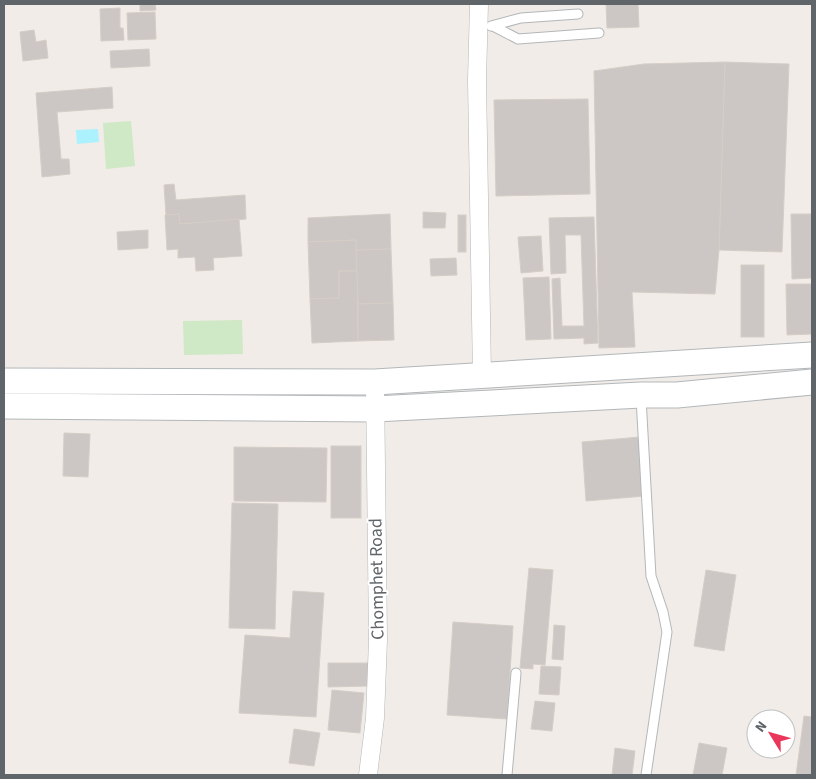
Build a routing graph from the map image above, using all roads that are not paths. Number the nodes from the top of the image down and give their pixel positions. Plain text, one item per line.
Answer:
1 (479, 4) edge
2 (578, 14) dead end
3 (486, 28) junction
4 (599, 33) dead end
5 (812, 355) edge
6 (674, 364) junction
7 (482, 375) junction
8 (4, 381) edge
9 (375, 382) junction
10 (812, 382) edge
11 (641, 395) junction
12 (677, 395) junction
13 (4, 406) edge
14 (375, 409) junction
15 (516, 673) dead end
16 (368, 775) edge
17 (507, 775) edge
18 (646, 775) edge

1 - 3 street
2 - 3 lane
3 - 4 lane
3 - 7 street
5 - 6 main road
6 - 7 main road
6 - 12 main road
7 - 9 main road
8 - 9 main road
9 - 14 street, Chomphet Road
10 - 12 main road
11 - 12 main road
11 - 14 main road
11 - 18 lane
13 - 14 main road
14 - 16 street, Chomphet Road
15 - 17 lane

